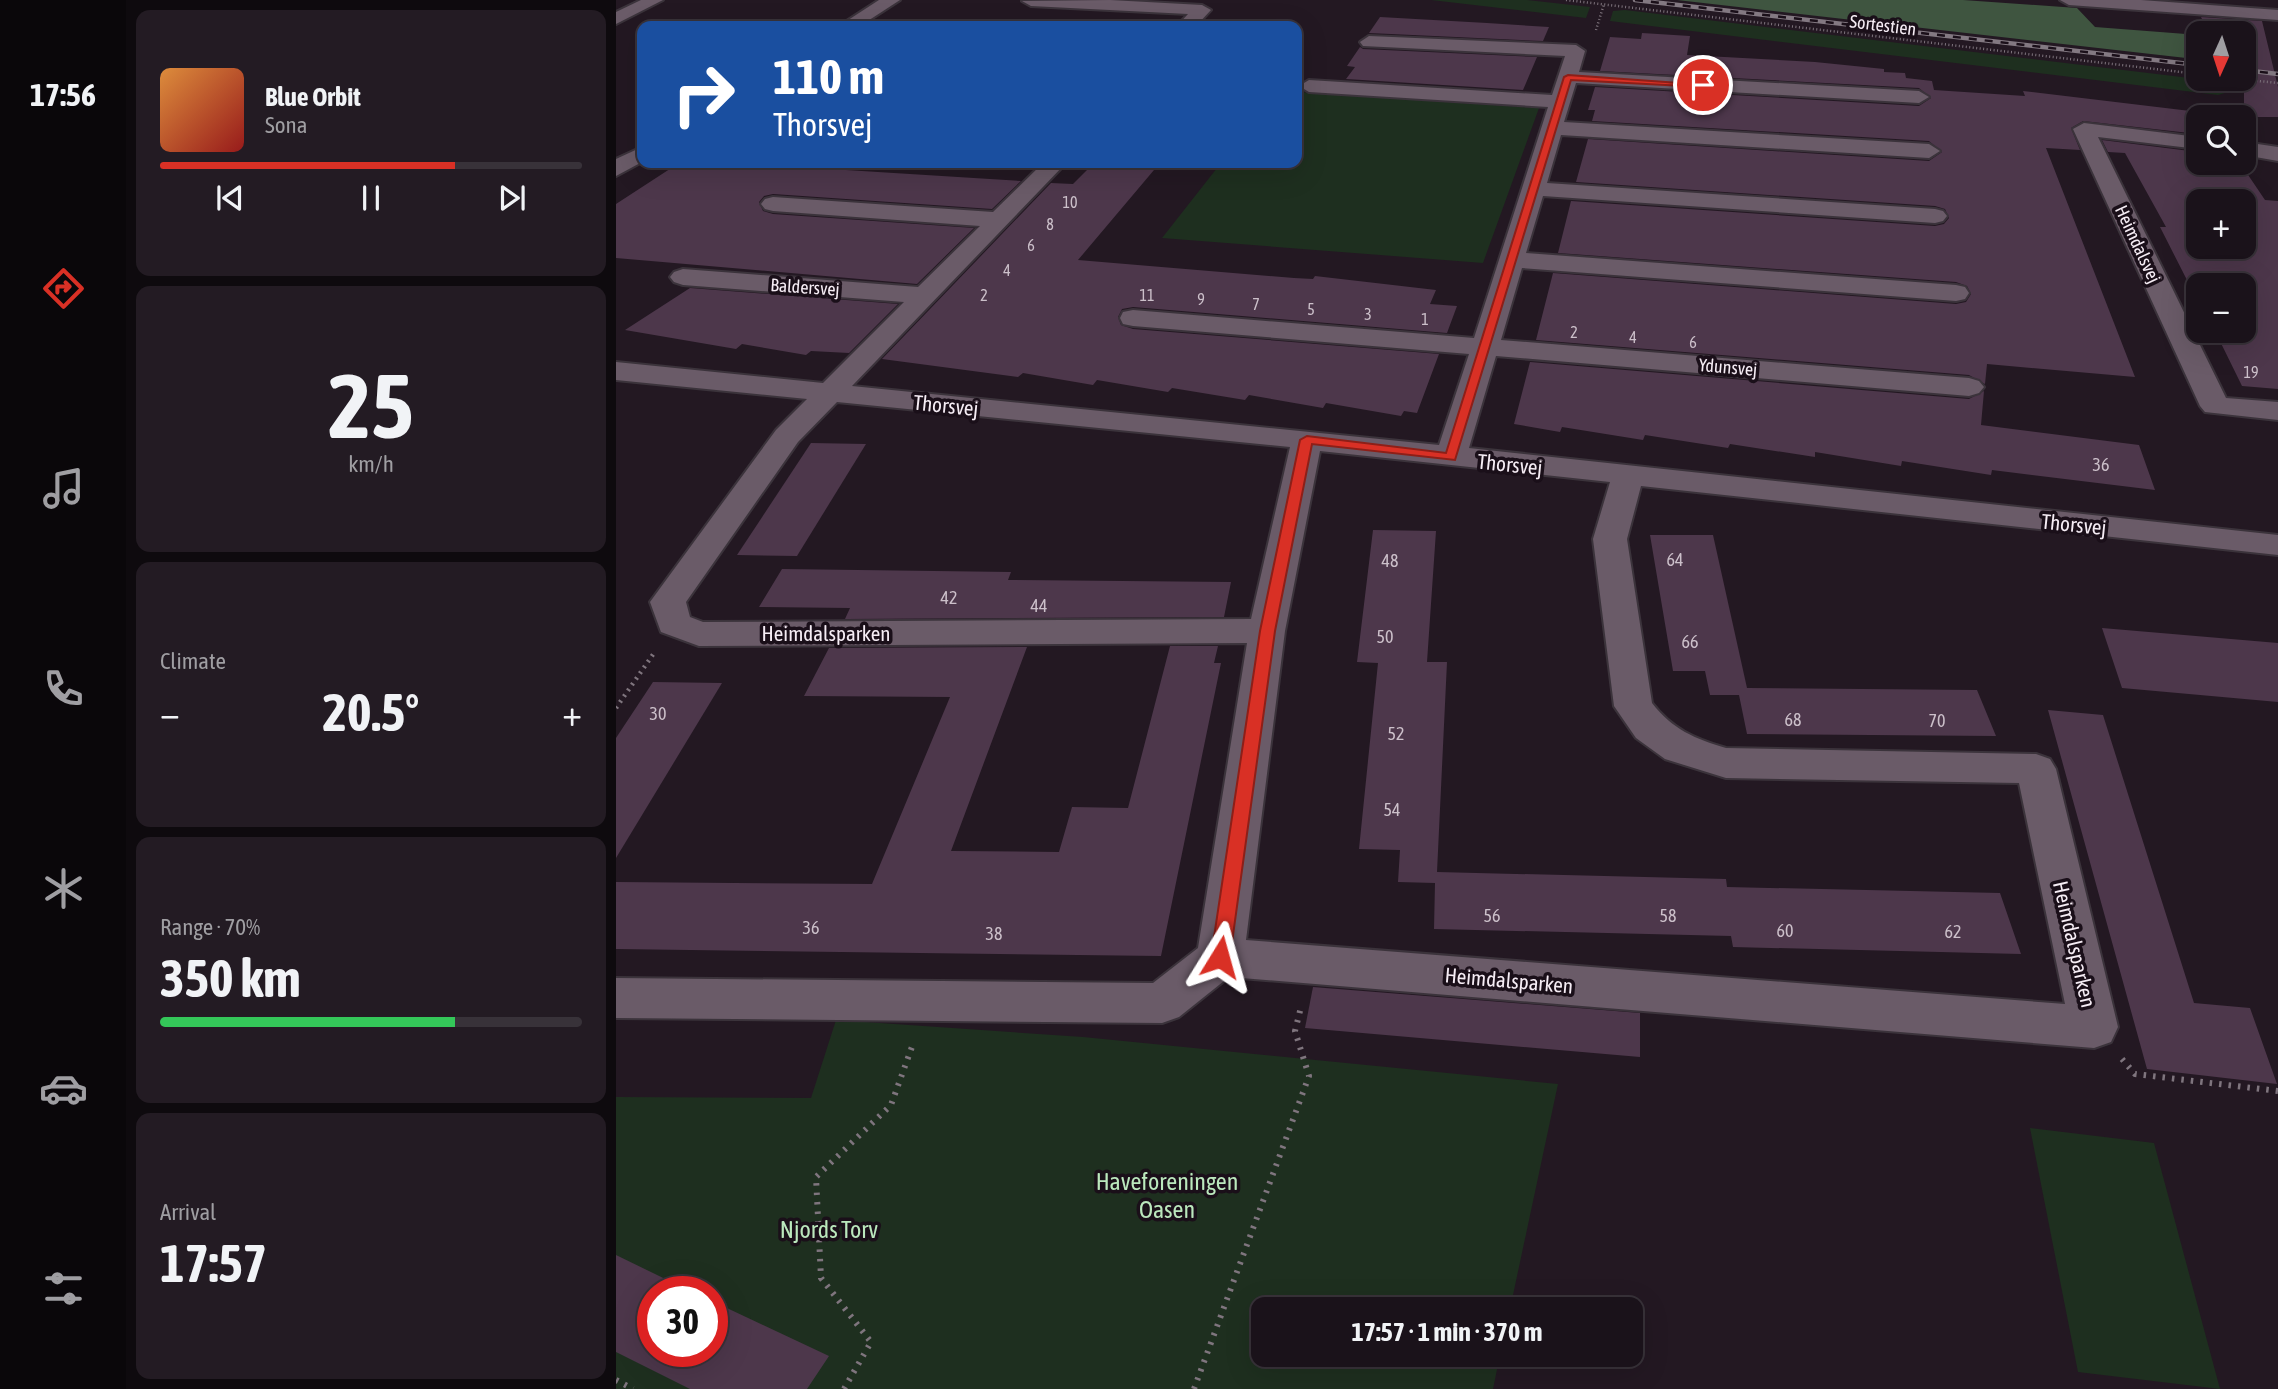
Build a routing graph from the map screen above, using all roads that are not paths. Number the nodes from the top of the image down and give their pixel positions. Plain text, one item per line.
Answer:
1 (654, 0) edge
2 (891, 0) edge
3 (2069, 0) edge
4 (1031, 1) edge
5 (2278, 15) edge
6 (616, 19) edge
7 (857, 21) edge
8 (1191, 21) edge
9 (1369, 42) dead end
10 (1568, 77) junction
11 (1309, 86) dead end
12 (1919, 97) dead end
13 (1561, 102) junction
14 (1553, 128) junction
15 (2186, 142) edge
16 (1929, 150) dead end
17 (2256, 151) edge
18 (2278, 154) edge
19 (637, 156) edge
20 (1050, 168) edge
21 (616, 169) edge
22 (1534, 189) junction
23 (773, 204) dead end
24 (1935, 216) dead end
25 (1000, 220) junction
26 (1513, 260) junction
27 (683, 277) dead end
28 (1956, 293) dead end
29 (927, 296) junction
30 (1133, 318) dead end
31 (1486, 347) junction
32 (616, 371) edge
33 (1969, 387) dead end
34 (829, 394) junction
35 (2278, 411) edge
36 (1307, 440) junction
37 (1451, 457) junction
38 (1628, 477) junction
39 (2278, 545) edge
40 (1267, 631) junction
41 (1220, 957) junction
42 (616, 998) edge

1 - 6 street
2 - 7 street
3 - 5 street
4 - 8 street
9 - 10 street
10 - 12 street
10 - 13 street
11 - 13 street
13 - 14 street
14 - 16 street
14 - 22 street
15 - 35 street, Heimdalsvej
17 - 18 street
19 - 21 street
20 - 25 street
22 - 24 street
22 - 26 street
23 - 25 street
25 - 29 street
26 - 28 street
26 - 31 street
27 - 29 street, Baldersvej
29 - 34 street
30 - 31 street, Ydunsvej
31 - 33 street, Ydunsvej
31 - 37 street
32 - 34 street, Thorsvej
34 - 36 street, Thorsvej
34 - 40 street, Heimdalsparken
36 - 37 street, Thorsvej
36 - 40 street
37 - 38 street, Thorsvej
38 - 39 street, Thorsvej
38 - 41 street, Heimdalsparken
40 - 41 street
41 - 42 street

